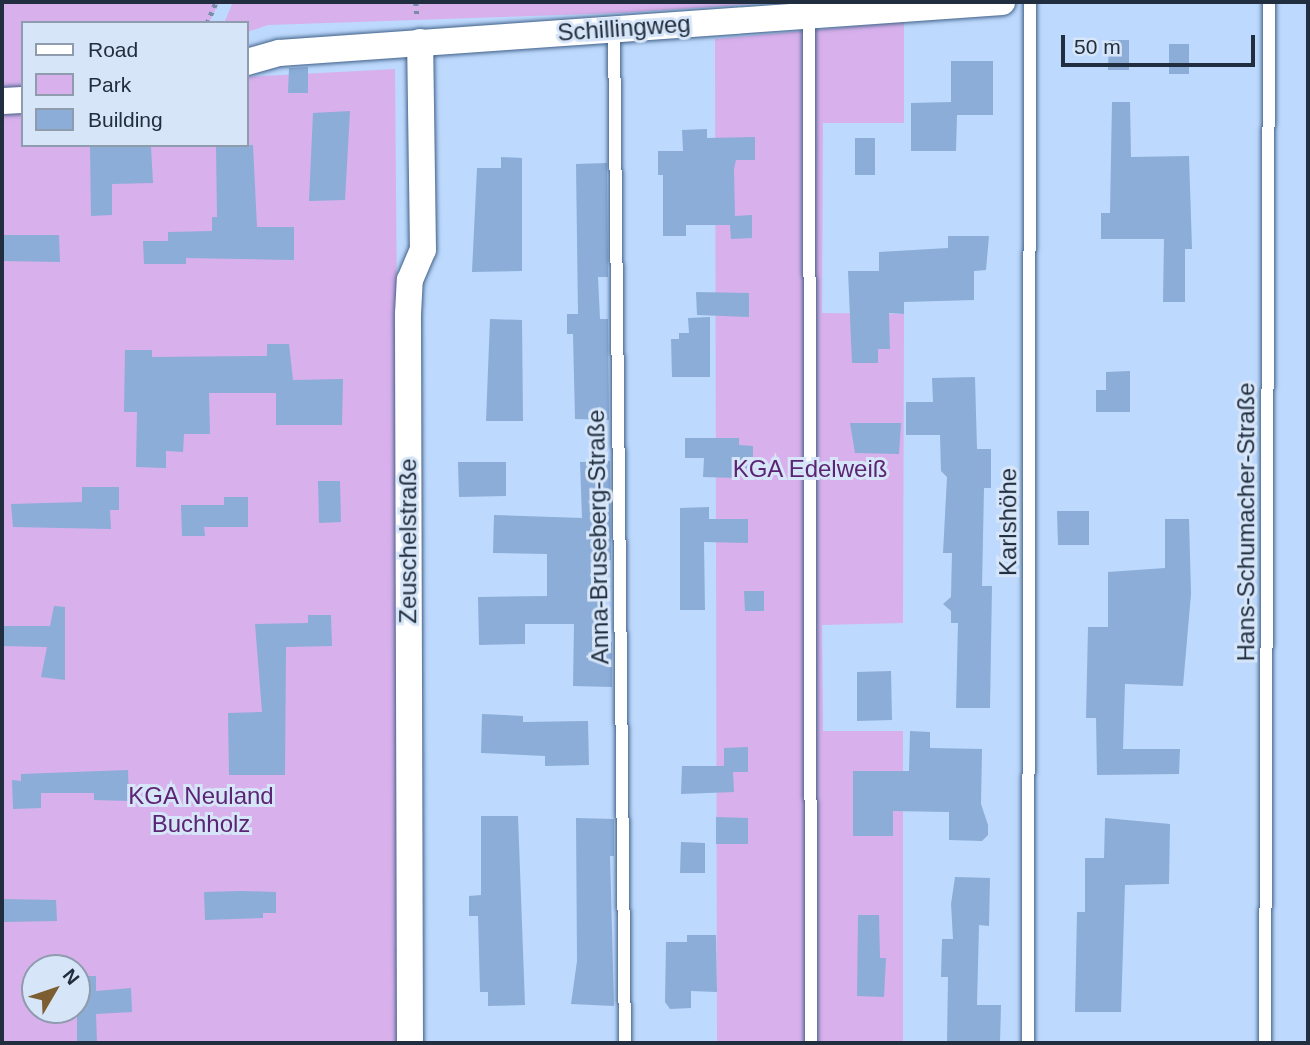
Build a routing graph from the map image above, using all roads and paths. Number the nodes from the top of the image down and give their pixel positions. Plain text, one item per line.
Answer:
1 (216, 2) edge
2 (1002, 2) edge
3 (1030, 2) edge
4 (1269, 2) edge
5 (809, 13) junction
6 (208, 21) edge
7 (614, 30) junction
8 (420, 42) junction
9 (248, 62) edge
10 (21, 100) edge
11 (2, 101) edge
12 (410, 1043) edge
13 (625, 1043) edge
14 (811, 1043) edge
15 (1028, 1043) edge
16 (1265, 1043) edge

1 - 6 path
2 - 5 street, Schillingweg
3 - 15 lane, Karlshöhe
4 - 16 lane, Hans-Schumacher-Straße
5 - 7 street, Schillingweg
5 - 14 lane
7 - 8 street, Schillingweg
7 - 13 lane, Anna-Bruseberg-Straße
8 - 9 street, Schillingweg
8 - 12 street, Zeuschelstraße
10 - 11 street

